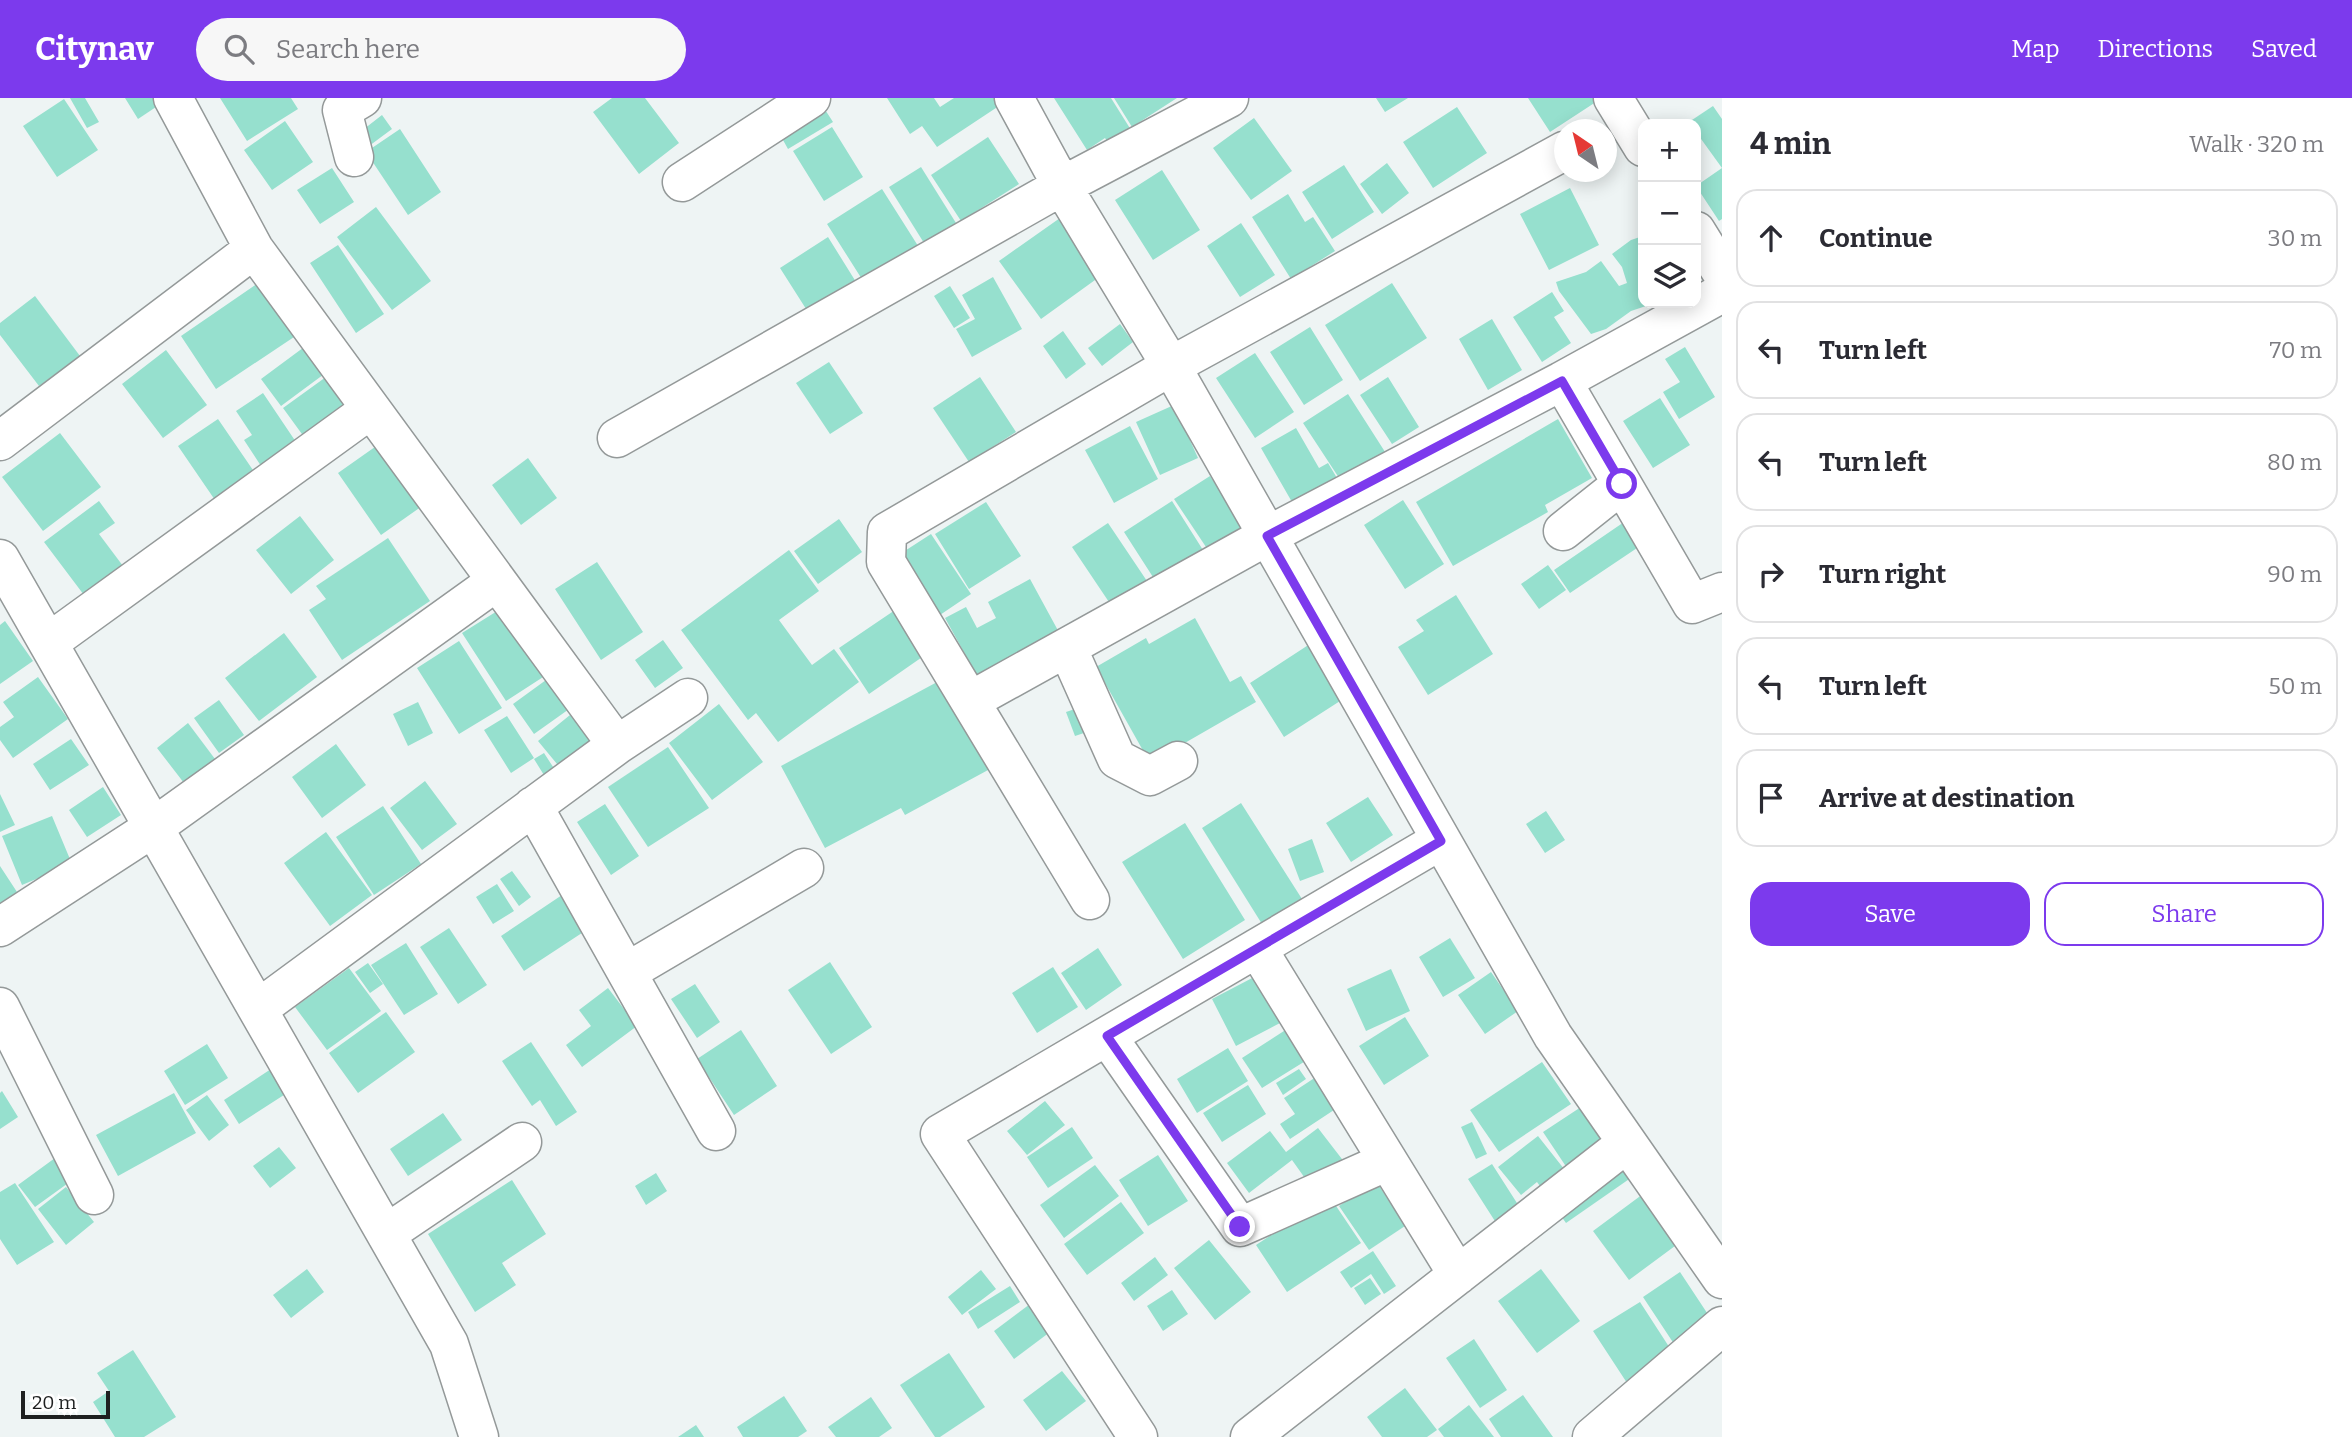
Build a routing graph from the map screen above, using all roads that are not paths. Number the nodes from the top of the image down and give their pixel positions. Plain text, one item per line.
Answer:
1 (173, 98) edge
2 (362, 98) edge
3 (811, 98) edge
4 (1014, 98) edge
5 (1229, 98) edge
6 (1554, 156) edge
7 (354, 157) dead end
8 (682, 183) dead end
9 (1062, 186) junction
10 (1701, 239) edge
11 (254, 249) junction
12 (1722, 273) edge
13 (1722, 293) edge
14 (1171, 366) junction
15 (1562, 381) junction
16 (371, 409) junction
17 (617, 438) dead end
18 (0, 441) edge
19 (1622, 484) junction
20 (1563, 531) dead end
21 (1267, 536) junction
22 (0, 559) edge
23 (498, 581) junction
24 (1722, 592) edge
25 (48, 643) junction
26 (1067, 647) junction
27 (688, 698) dead end
28 (970, 701) junction
29 (617, 745) junction
30 (1178, 761) dead end
31 (533, 806) junction
32 (154, 827) junction
33 (1441, 841) junction
34 (804, 868) dead end
35 (1090, 900) dead end
36 (0, 927) edge
37 (1257, 948) junction
38 (626, 972) junction
39 (0, 1007) edge
40 (258, 1009) junction
41 (1107, 1036) junction
42 (716, 1131) dead end
43 (522, 1142) dead end
44 (1628, 1143) junction
45 (1388, 1161) junction
46 (94, 1195) dead end
47 (386, 1234) junction
48 (1458, 1275) junction
49 (1722, 1279) edge
50 (1722, 1326) edge
51 (479, 1437) edge
52 (1138, 1437) edge
53 (1250, 1437) edge
54 (1592, 1437) edge

1 - 11 street
2 - 7 street
3 - 8 street
4 - 9 street
5 - 9 street
6 - 14 street
9 - 14 street
9 - 17 street
10 - 12 street
11 - 16 street
11 - 18 street
13 - 15 street
14 - 21 street
14 - 28 street
15 - 19 street
15 - 21 street
16 - 23 street
16 - 25 street
19 - 20 street
19 - 24 street
21 - 26 street
21 - 33 street
22 - 25 street
23 - 29 street
23 - 32 street
25 - 32 street
26 - 28 street
26 - 30 street
27 - 29 street
28 - 35 street
29 - 31 street
31 - 38 street
31 - 40 street
32 - 36 street
32 - 40 street
33 - 37 street
33 - 44 street
34 - 38 street
37 - 41 street
37 - 45 street
38 - 42 street
39 - 46 street
40 - 47 street
41 - 45 street
41 - 52 street
43 - 47 street
44 - 48 street
44 - 49 street
45 - 48 street
47 - 51 street
48 - 53 street
50 - 54 street

